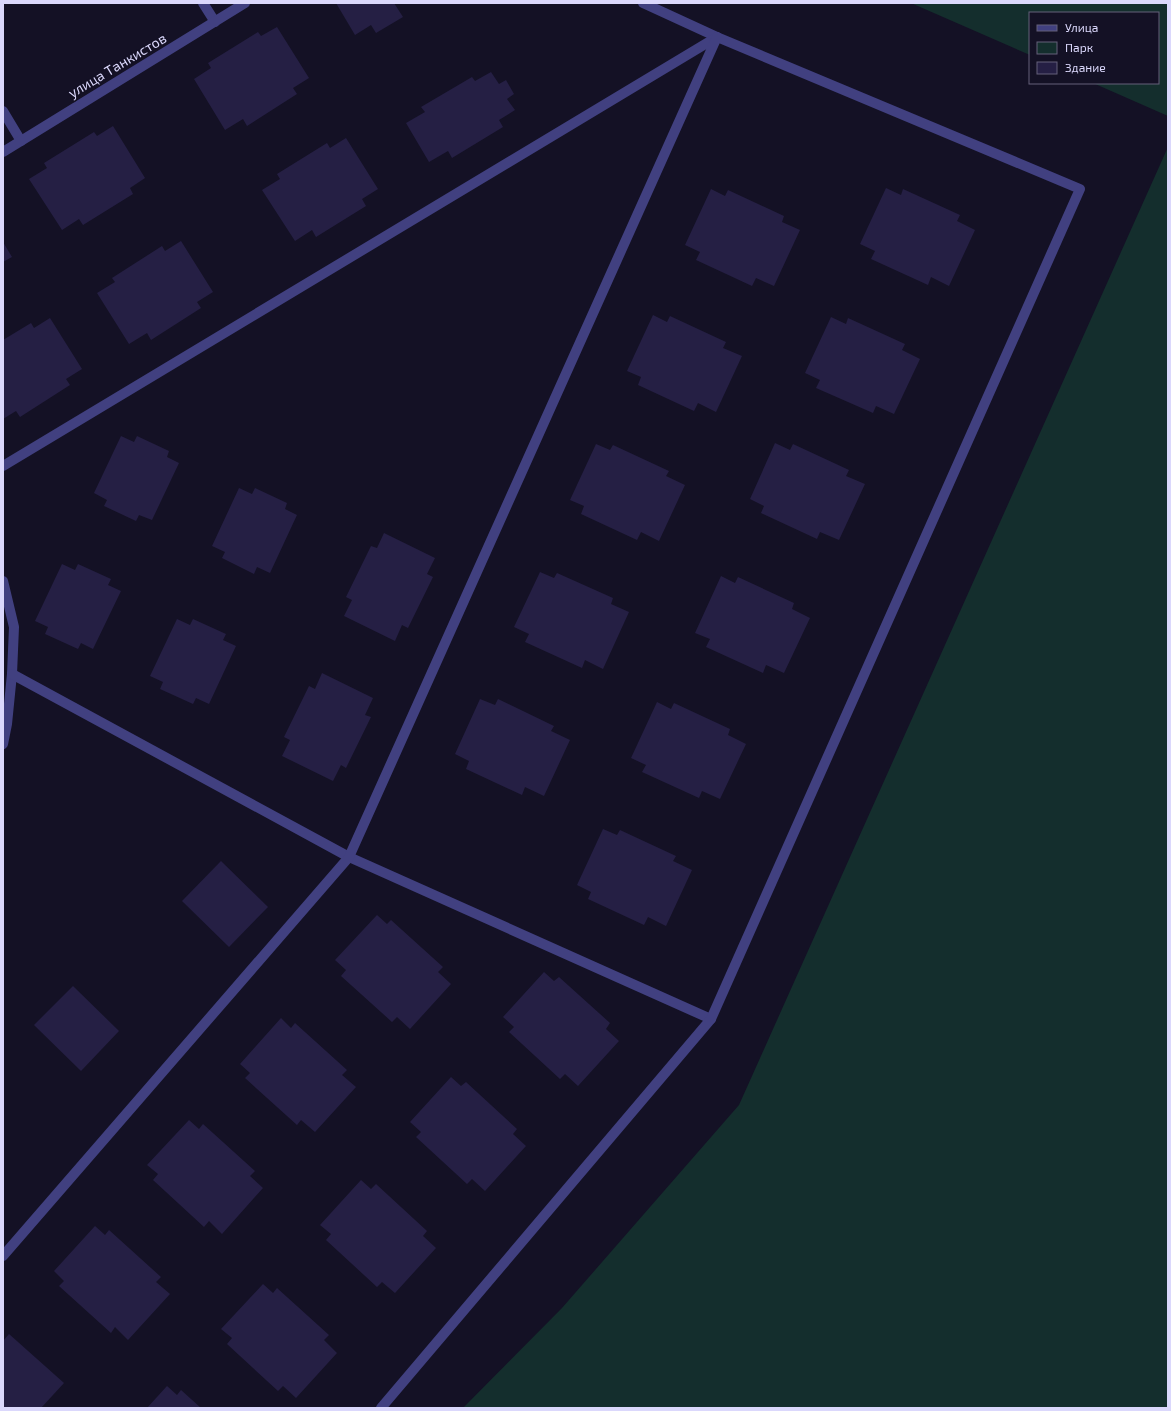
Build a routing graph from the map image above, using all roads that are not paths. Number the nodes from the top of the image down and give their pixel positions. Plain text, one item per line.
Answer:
1 (203, 3) edge
2 (246, 3) edge
3 (643, 3) edge
4 (215, 22) junction
5 (717, 37) junction
6 (3, 111) edge
7 (21, 141) junction
8 (3, 152) edge
9 (3, 466) edge
10 (3, 581) edge
11 (12, 674) junction
12 (3, 744) edge
13 (349, 857) junction
14 (711, 1019) junction
15 (3, 1256) edge
16 (381, 1408) edge

1 - 4 street
2 - 4 street, улица Танкистов
3 - 5 street
4 - 7 street, улица Танкистов
5 - 9 street
5 - 13 street
5 - 14 street
6 - 7 street
7 - 8 street, улица Танкистов
10 - 11 street
11 - 12 street
11 - 13 street
13 - 14 street
13 - 15 street
14 - 16 street

